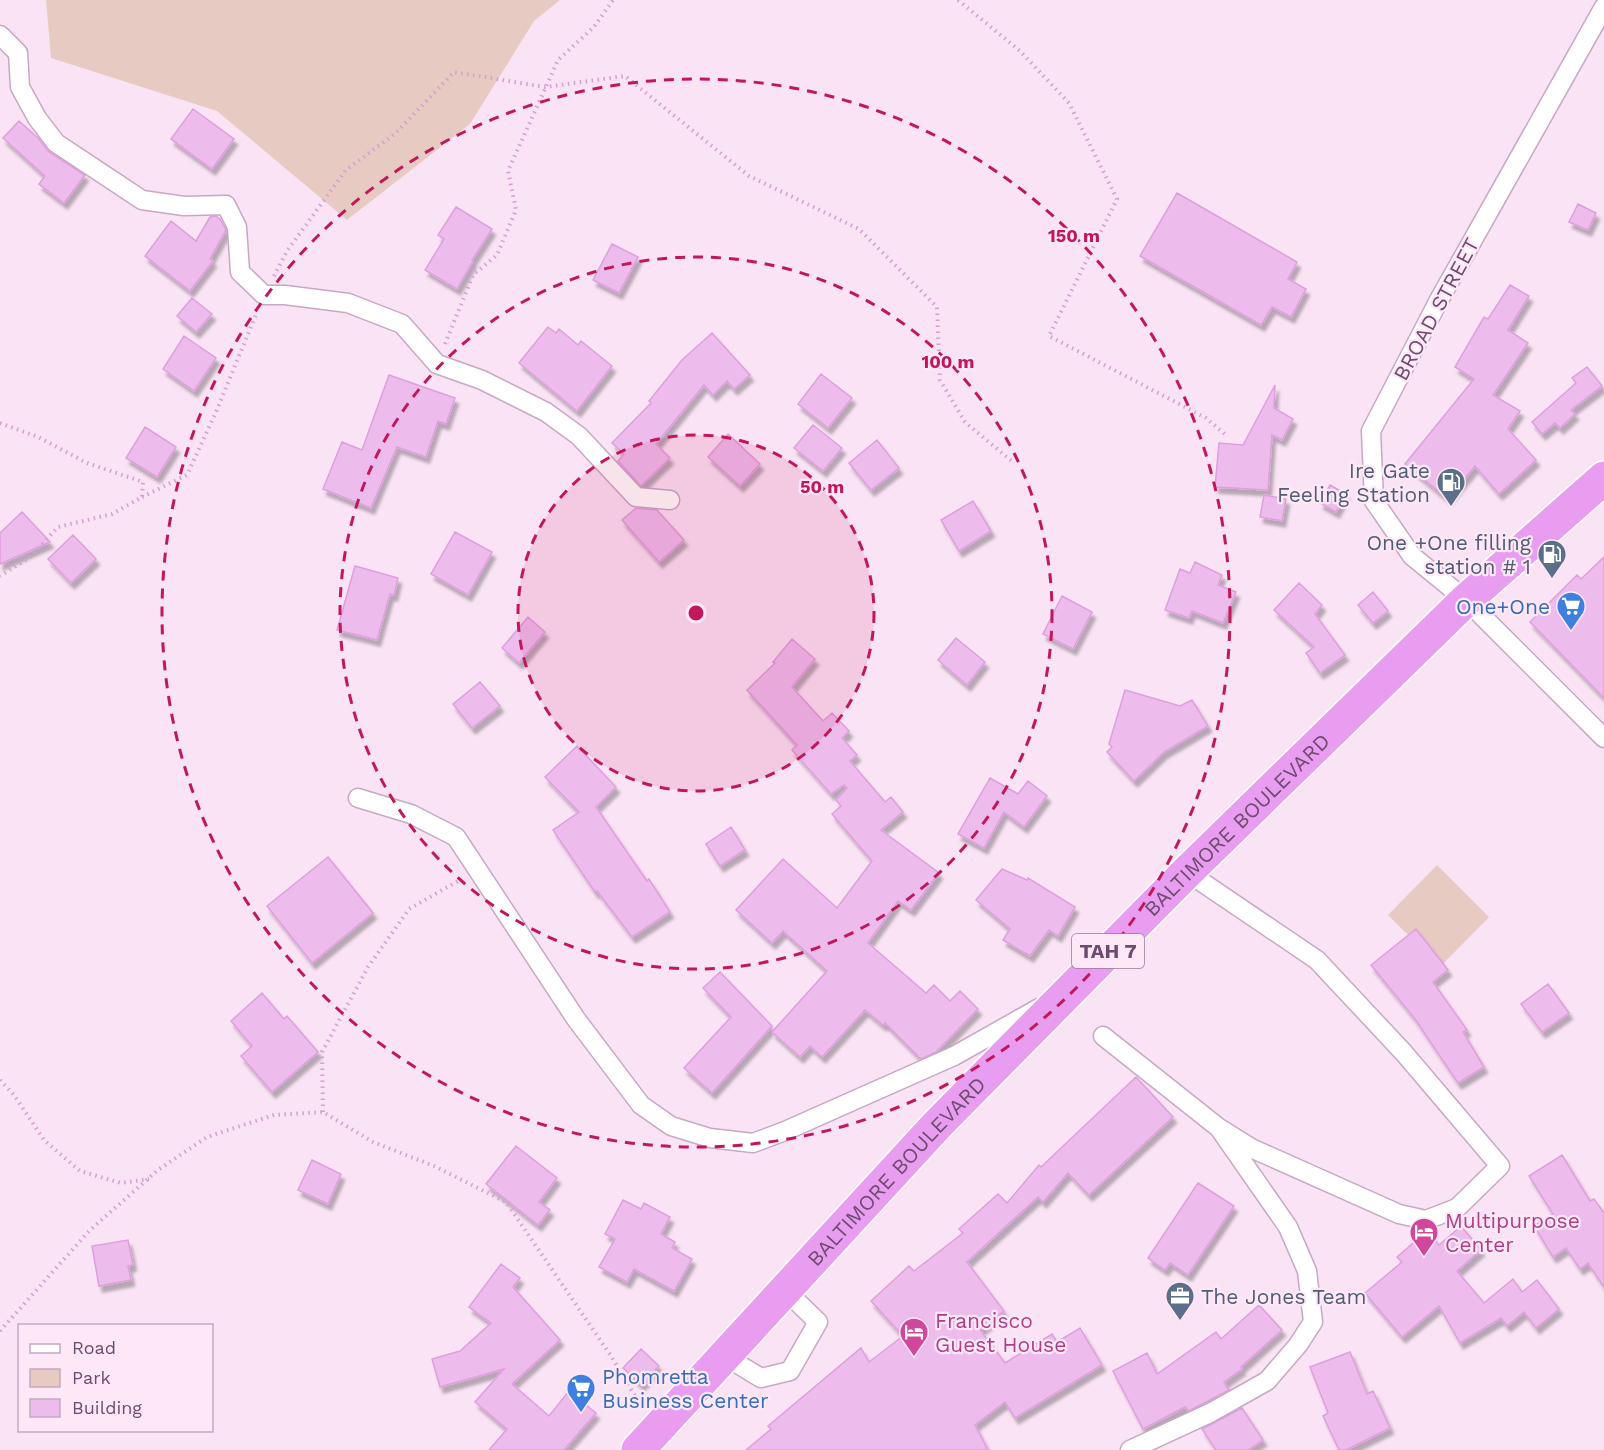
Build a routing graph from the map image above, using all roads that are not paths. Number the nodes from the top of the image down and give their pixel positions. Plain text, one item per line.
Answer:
1 (1604, 7) edge
2 (0, 35) edge
3 (1604, 478) edge
4 (670, 500) dead end
5 (1466, 600) junction
6 (1604, 738) edge
7 (358, 798) dead end
8 (1187, 872) junction
9 (1069, 991) junction
10 (1103, 1036) dead end
11 (1219, 1128) junction
12 (785, 1290) junction
13 (723, 1355) junction
14 (646, 1440) edge
15 (1130, 1450) edge

1 - 5 street, BROAD STREET
2 - 4 street
3 - 5 highway, BALTIMORE BOULEVARD / TAH 7
5 - 6 street, BROAD STREET
5 - 8 highway, BALTIMORE BOULEVARD / TAH 7
7 - 9 street
8 - 9 highway, BALTIMORE BOULEVARD / TAH 7
8 - 11 street
9 - 12 highway, BALTIMORE BOULEVARD / TAH 7
10 - 11 street
11 - 15 street
12 - 13 highway, BALTIMORE BOULEVARD / TAH 7
12 - 13 street
13 - 14 highway, BALTIMORE BOULEVARD / TAH 7

